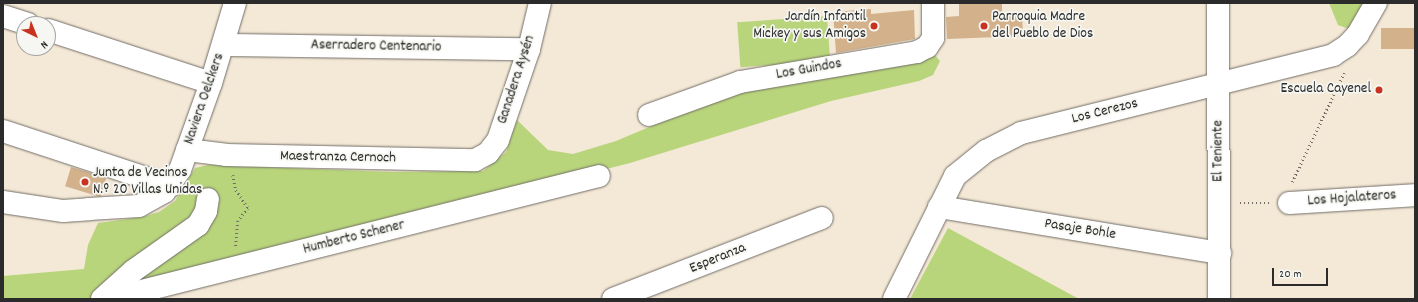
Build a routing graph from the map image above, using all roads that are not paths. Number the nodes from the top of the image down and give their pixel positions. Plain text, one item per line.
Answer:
1 (235, 3) edge
2 (540, 3) edge
3 (933, 3) edge
4 (1218, 3) edge
5 (1376, 3) edge
6 (3, 16) edge
7 (16, 20) edge
8 (56, 33) edge
9 (224, 45) junction
10 (529, 49) junction
11 (212, 83) junction
12 (1219, 83) junction
13 (649, 115) dead end
14 (3, 131) edge
15 (188, 150) junction
16 (488, 153) joint
17 (599, 176) dead end
18 (170, 186) junction
19 (1415, 195) edge
20 (208, 199) dead end
21 (3, 202) edge
22 (1285, 203) road end
23 (940, 207) junction
24 (822, 218) dead end
25 (1220, 253) junction
26 (102, 299) edge
27 (110, 299) edge
28 (613, 299) edge
29 (894, 299) edge
30 (1219, 299) edge

1 - 9 street, Naviera Oelckers
2 - 10 street, Ganadera Aysén
3 - 13 street, Los Guindos
4 - 12 street, El Teniente
5 - 12 street, Los Cerezos
6 - 7 street
8 - 11 street
9 - 10 street, Aserradero Centenario
9 - 11 street, Naviera Oelckers
10 - 16 street, Ganadera Aysén
11 - 15 street, Naviera Oelckers
12 - 23 street, Los Cerezos
12 - 25 street, El Teniente
14 - 18 street
15 - 16 street, Maestranza Cernoch
15 - 18 street, Naviera Oelckers
17 - 27 street, Humberto Schener
18 - 21 street, Naviera Oelckers
19 - 22 street, Los Hojalateros
20 - 26 street
23 - 25 street, Pasaje Bohle
23 - 29 street, Los Cerezos
24 - 28 street, Esperanza
25 - 30 street, El Teniente

